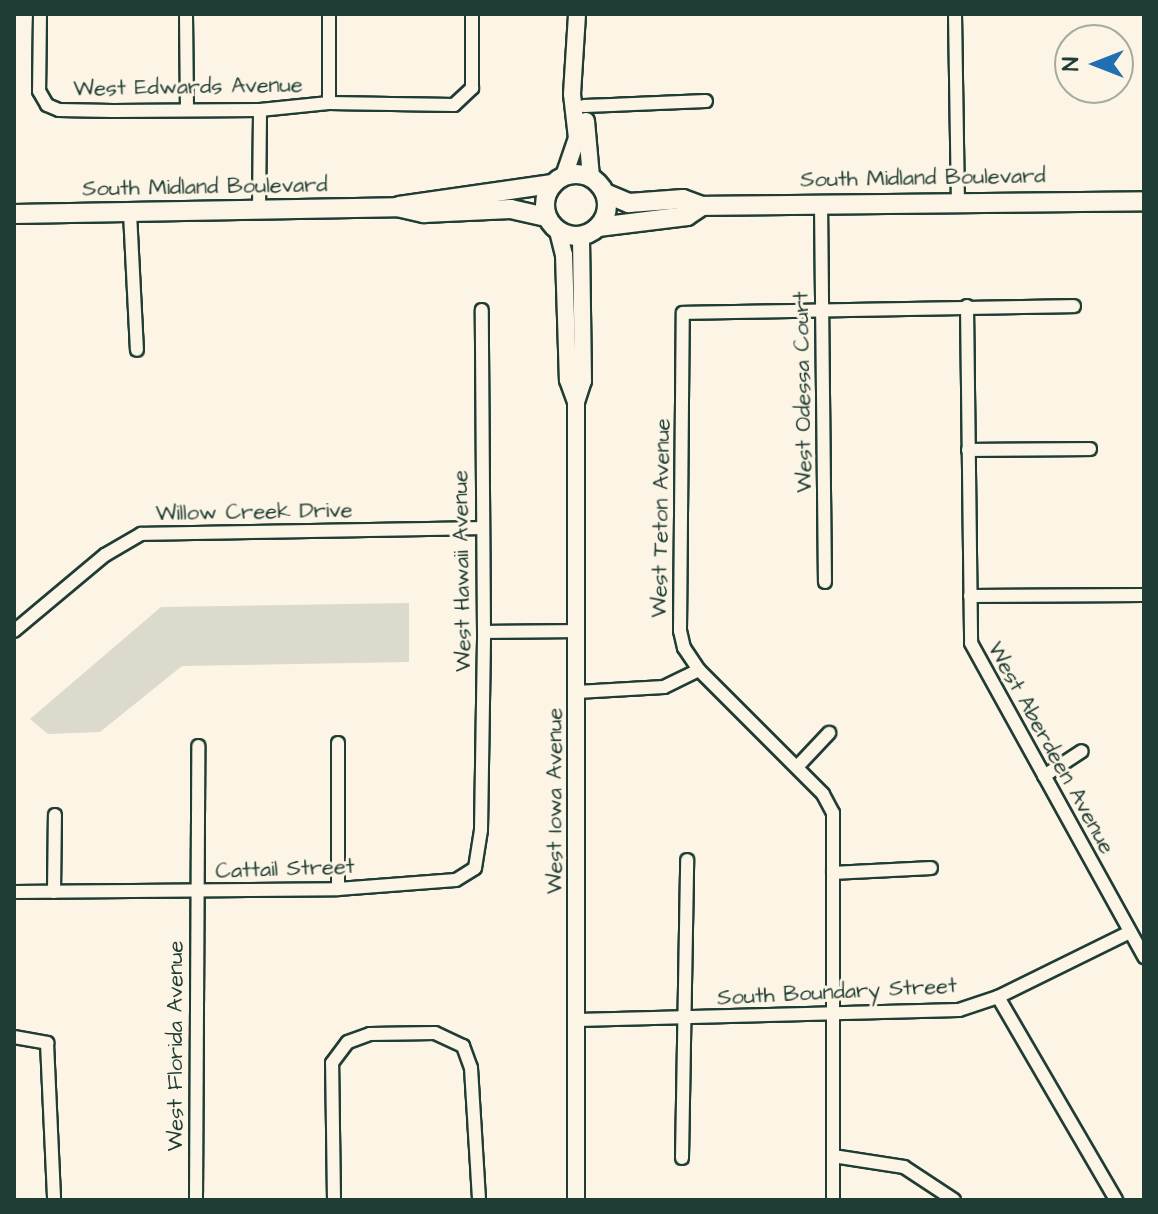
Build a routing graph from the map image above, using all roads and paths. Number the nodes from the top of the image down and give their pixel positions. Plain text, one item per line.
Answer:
1 (40, 14) edge
2 (186, 14) edge
3 (329, 14) edge
4 (472, 14) edge
5 (577, 14) edge
6 (955, 14) edge
7 (576, 81) junction
8 (706, 101) dead end
9 (329, 103) junction
10 (584, 106) junction
11 (187, 110) junction
12 (260, 110) junction
13 (591, 177) junction
14 (558, 180) junction
15 (605, 193) junction
16 (958, 200) junction
17 (1144, 201) edge
18 (821, 202) junction
19 (702, 206) junction
20 (397, 207) junction
21 (259, 209) junction
22 (130, 213) junction
23 (14, 214) edge
24 (552, 224) junction
25 (590, 232) junction
26 (967, 306) junction
27 (1074, 306) dead end
28 (823, 309) junction
29 (482, 310) dead end
30 (137, 350) dead end
31 (576, 402) junction
32 (1090, 449) dead end
33 (968, 450) junction
34 (480, 528) junction
35 (825, 582) dead end
36 (1144, 595) edge
37 (970, 596) junction
38 (14, 631) edge
39 (577, 631) junction
40 (484, 632) junction
41 (699, 670) junction
42 (577, 692) junction
43 (829, 733) dead end
44 (338, 743) dead end
45 (198, 746) dead end
46 (1082, 751) dead end
47 (797, 767) junction
48 (1044, 776) junction
49 (55, 815) dead end
50 (481, 830) joint
51 (687, 860) dead end
52 (931, 868) dead end
53 (833, 873) junction
54 (338, 889) junction
55 (195, 891) junction
56 (16, 892) edge
57 (54, 892) junction
58 (1130, 932) junction
59 (1144, 957) edge
60 (998, 997) junction
61 (834, 1016) junction
62 (686, 1018) junction
63 (577, 1020) junction
64 (14, 1037) edge
65 (833, 1156) junction
66 (682, 1158) dead end
67 (54, 1200) edge
68 (196, 1200) edge
69 (334, 1200) edge
70 (479, 1200) edge
71 (576, 1200) edge
72 (833, 1200) edge
73 (954, 1200) edge
74 (1116, 1200) edge

1 - 11 street, West Edwards Avenue
2 - 11 street
3 - 9 street
4 - 9 street, West Edwards Avenue
5 - 7 street
6 - 16 street
7 - 10 street
7 - 14 street
8 - 10 street
9 - 12 street, West Edwards Avenue
10 - 13 street
11 - 12 street, West Edwards Avenue
12 - 21 street
13 - 14 main road
13 - 15 main road
14 - 20 main road, South Midland Boulevard
14 - 24 main road
15 - 19 main road, South Midland Boulevard
15 - 25 main road
16 - 17 main road, South Midland Boulevard
16 - 18 main road, South Midland Boulevard
18 - 19 main road, South Midland Boulevard
18 - 28 street, West Odessa Court
19 - 25 main road, South Midland Boulevard
20 - 21 main road, South Midland Boulevard
20 - 24 main road, South Midland Boulevard
21 - 22 main road, South Midland Boulevard
22 - 23 main road, South Midland Boulevard
22 - 30 street
24 - 25 main road
24 - 31 street, West Iowa Avenue
25 - 31 street, West Iowa Avenue
26 - 27 street, West Teton Avenue
26 - 28 street, West Teton Avenue
26 - 33 street, West Aberdeen Avenue
28 - 35 street, West Odessa Court
28 - 41 street, West Teton Avenue
29 - 34 street, West Hawaii Avenue
31 - 39 street, West Iowa Avenue
32 - 33 street
33 - 37 street, West Aberdeen Avenue
34 - 38 street, Willow Creek Drive
34 - 40 street, West Hawaii Avenue
36 - 37 street
37 - 48 street, West Aberdeen Avenue
39 - 40 street
39 - 42 street, West Iowa Avenue
40 - 50 street, West Hawaii Avenue
41 - 42 street
41 - 47 street, West Teton Avenue
42 - 63 street, West Iowa Avenue
43 - 47 street
44 - 54 street
45 - 55 street, West Florida Avenue
46 - 48 street
47 - 53 street, West Teton Avenue
48 - 58 street, West Aberdeen Avenue
49 - 57 street
50 - 54 street, Cattail Street
51 - 62 street
52 - 53 street
53 - 61 street, West Teton Avenue
54 - 55 street, Cattail Street
55 - 57 street, Cattail Street
55 - 68 street, West Florida Avenue
56 - 57 street, Cattail Street
58 - 59 street, West Aberdeen Avenue
58 - 60 street, South Boundary Street
60 - 61 street, South Boundary Street
60 - 74 street
61 - 62 street, South Boundary Street
61 - 65 street, West Teton Avenue
62 - 63 street, South Boundary Street
62 - 66 street
63 - 71 street, West Iowa Avenue
64 - 67 street
65 - 72 street, West Teton Avenue
65 - 73 street
69 - 70 street

